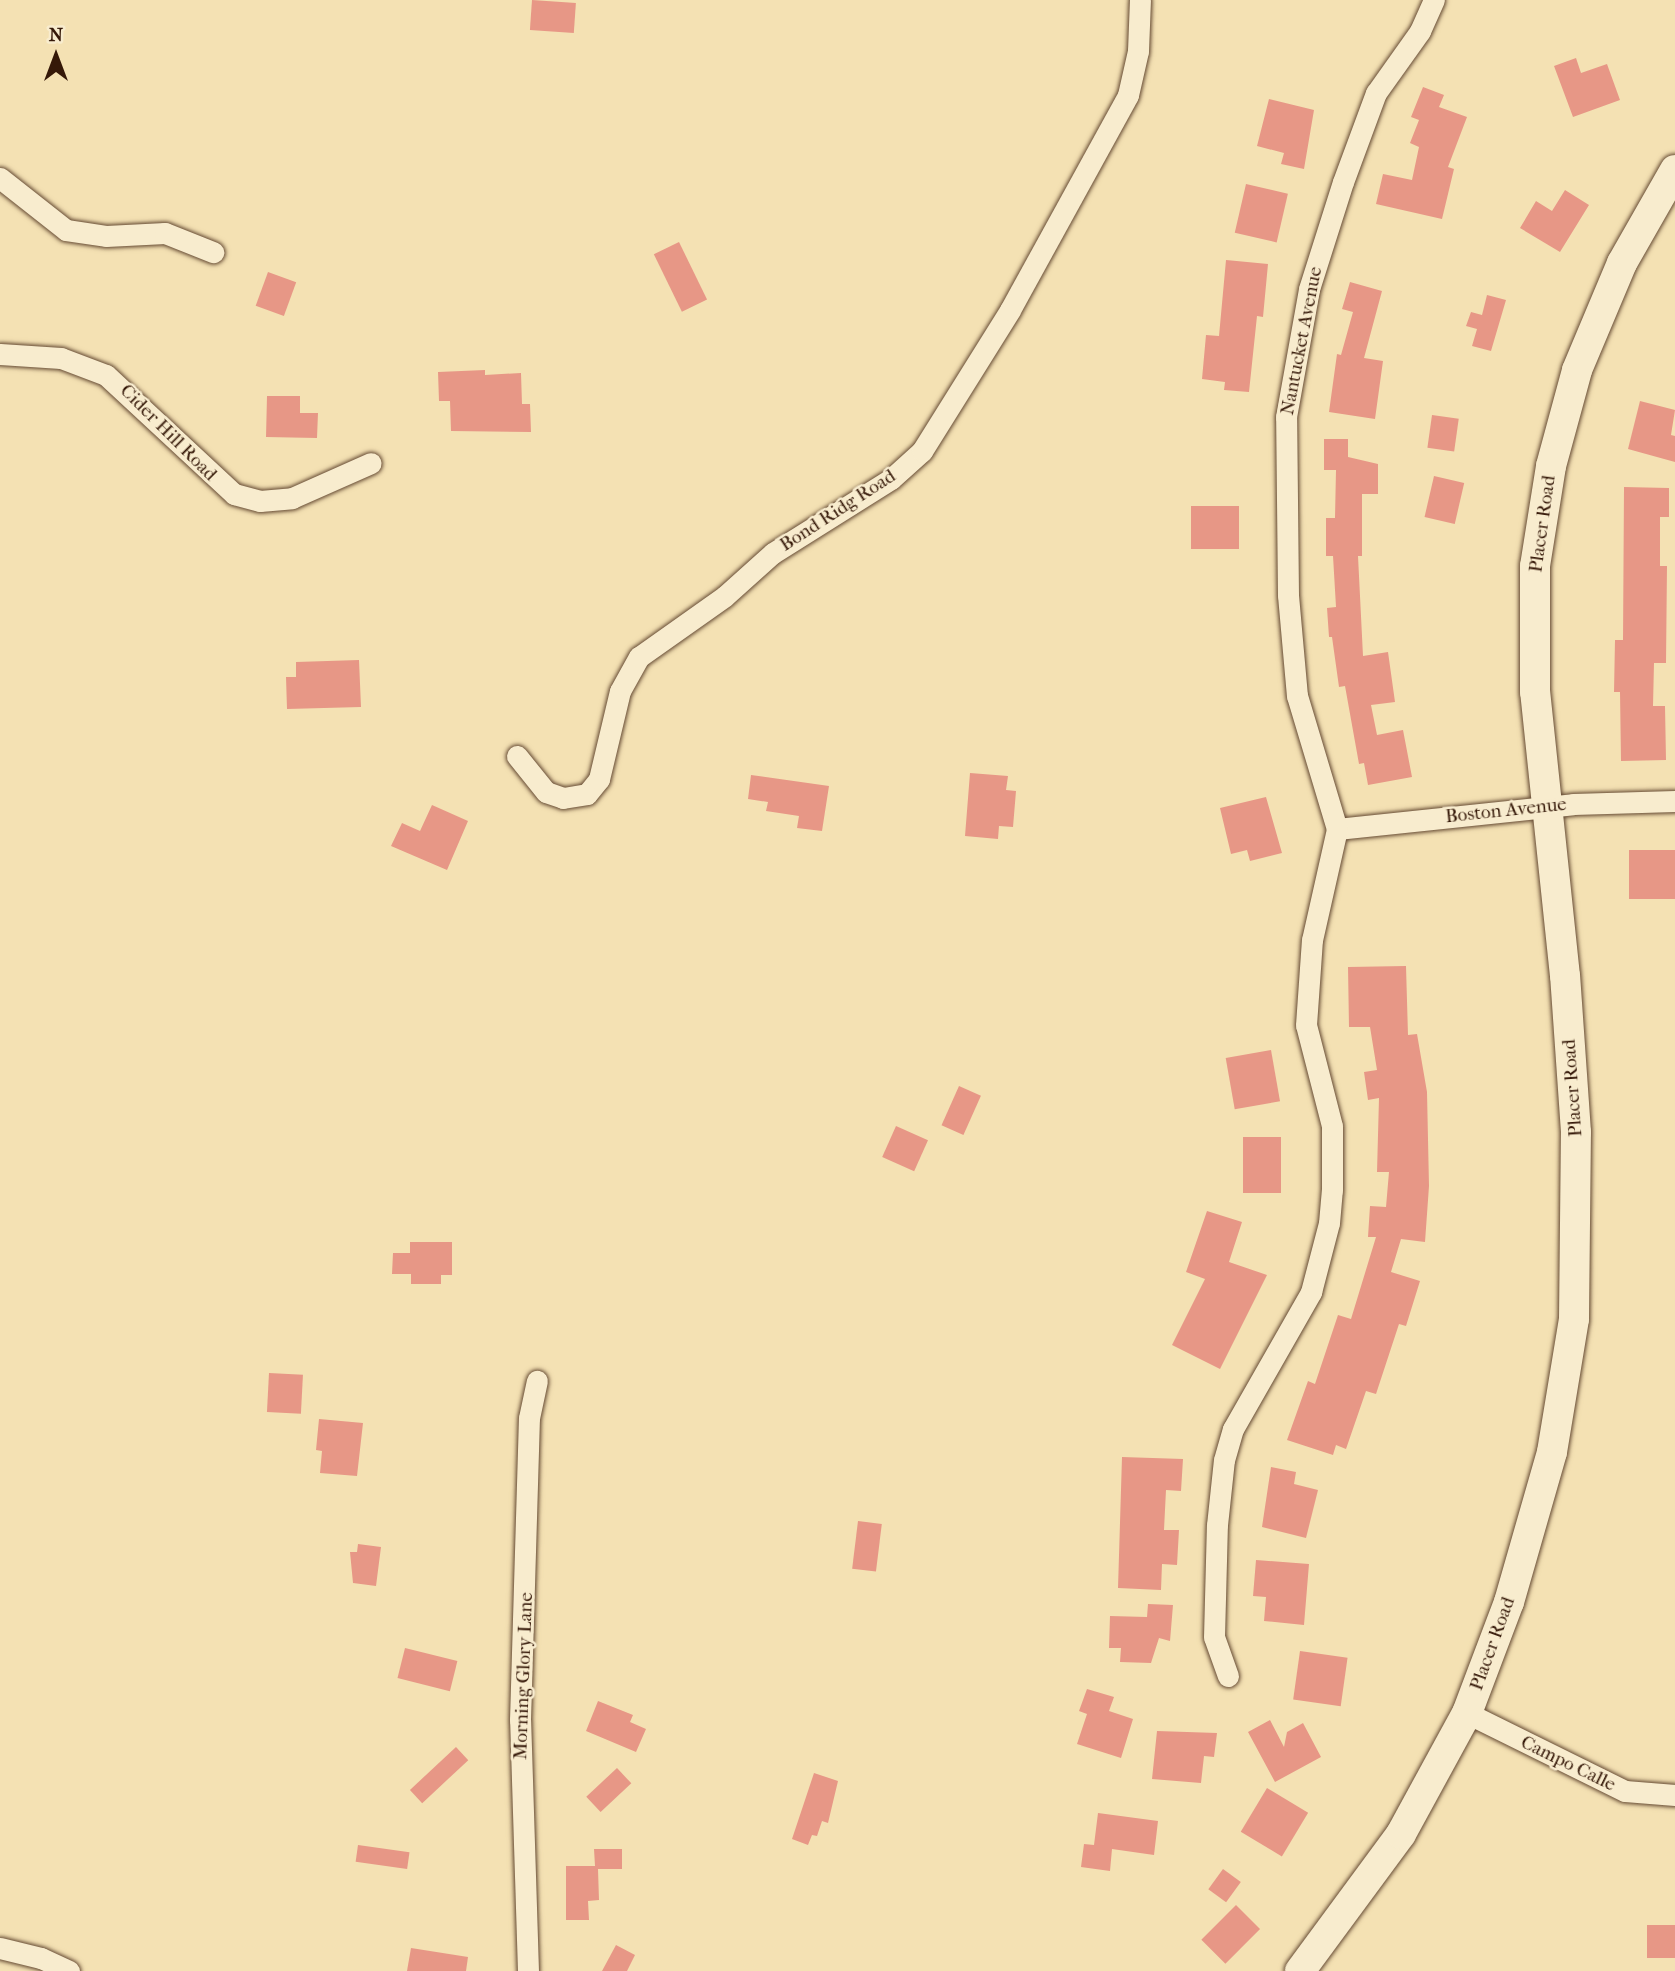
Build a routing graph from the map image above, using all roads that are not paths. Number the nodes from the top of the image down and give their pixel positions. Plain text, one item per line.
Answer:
1 (1140, 0) edge
2 (1434, 0) edge
3 (1675, 170) edge
4 (0, 178) edge
5 (213, 253) dead end
6 (0, 354) edge
7 (371, 463) dead end
8 (517, 756) dead end
9 (1675, 801) edge
10 (1546, 807) junction
11 (1336, 829) junction
12 (537, 1381) dead end
13 (1227, 1676) dead end
14 (1467, 1713) junction
15 (1675, 1795) edge
16 (0, 1948) edge
17 (69, 1971) edge
18 (528, 1971) edge
19 (1300, 1971) edge

1 - 8 street, Bond Ridg Road
2 - 11 street, Nantucket Avenue
3 - 10 main road, Placer Road
4 - 5 street
6 - 7 street, Cider Hill Road
9 - 10 street, Boston Avenue
10 - 11 street, Boston Avenue
10 - 14 main road, Placer Road
11 - 13 street
12 - 18 street, Morning Glory Lane
14 - 15 street, Campo Calle
14 - 19 main road, Placer Road
16 - 17 street

